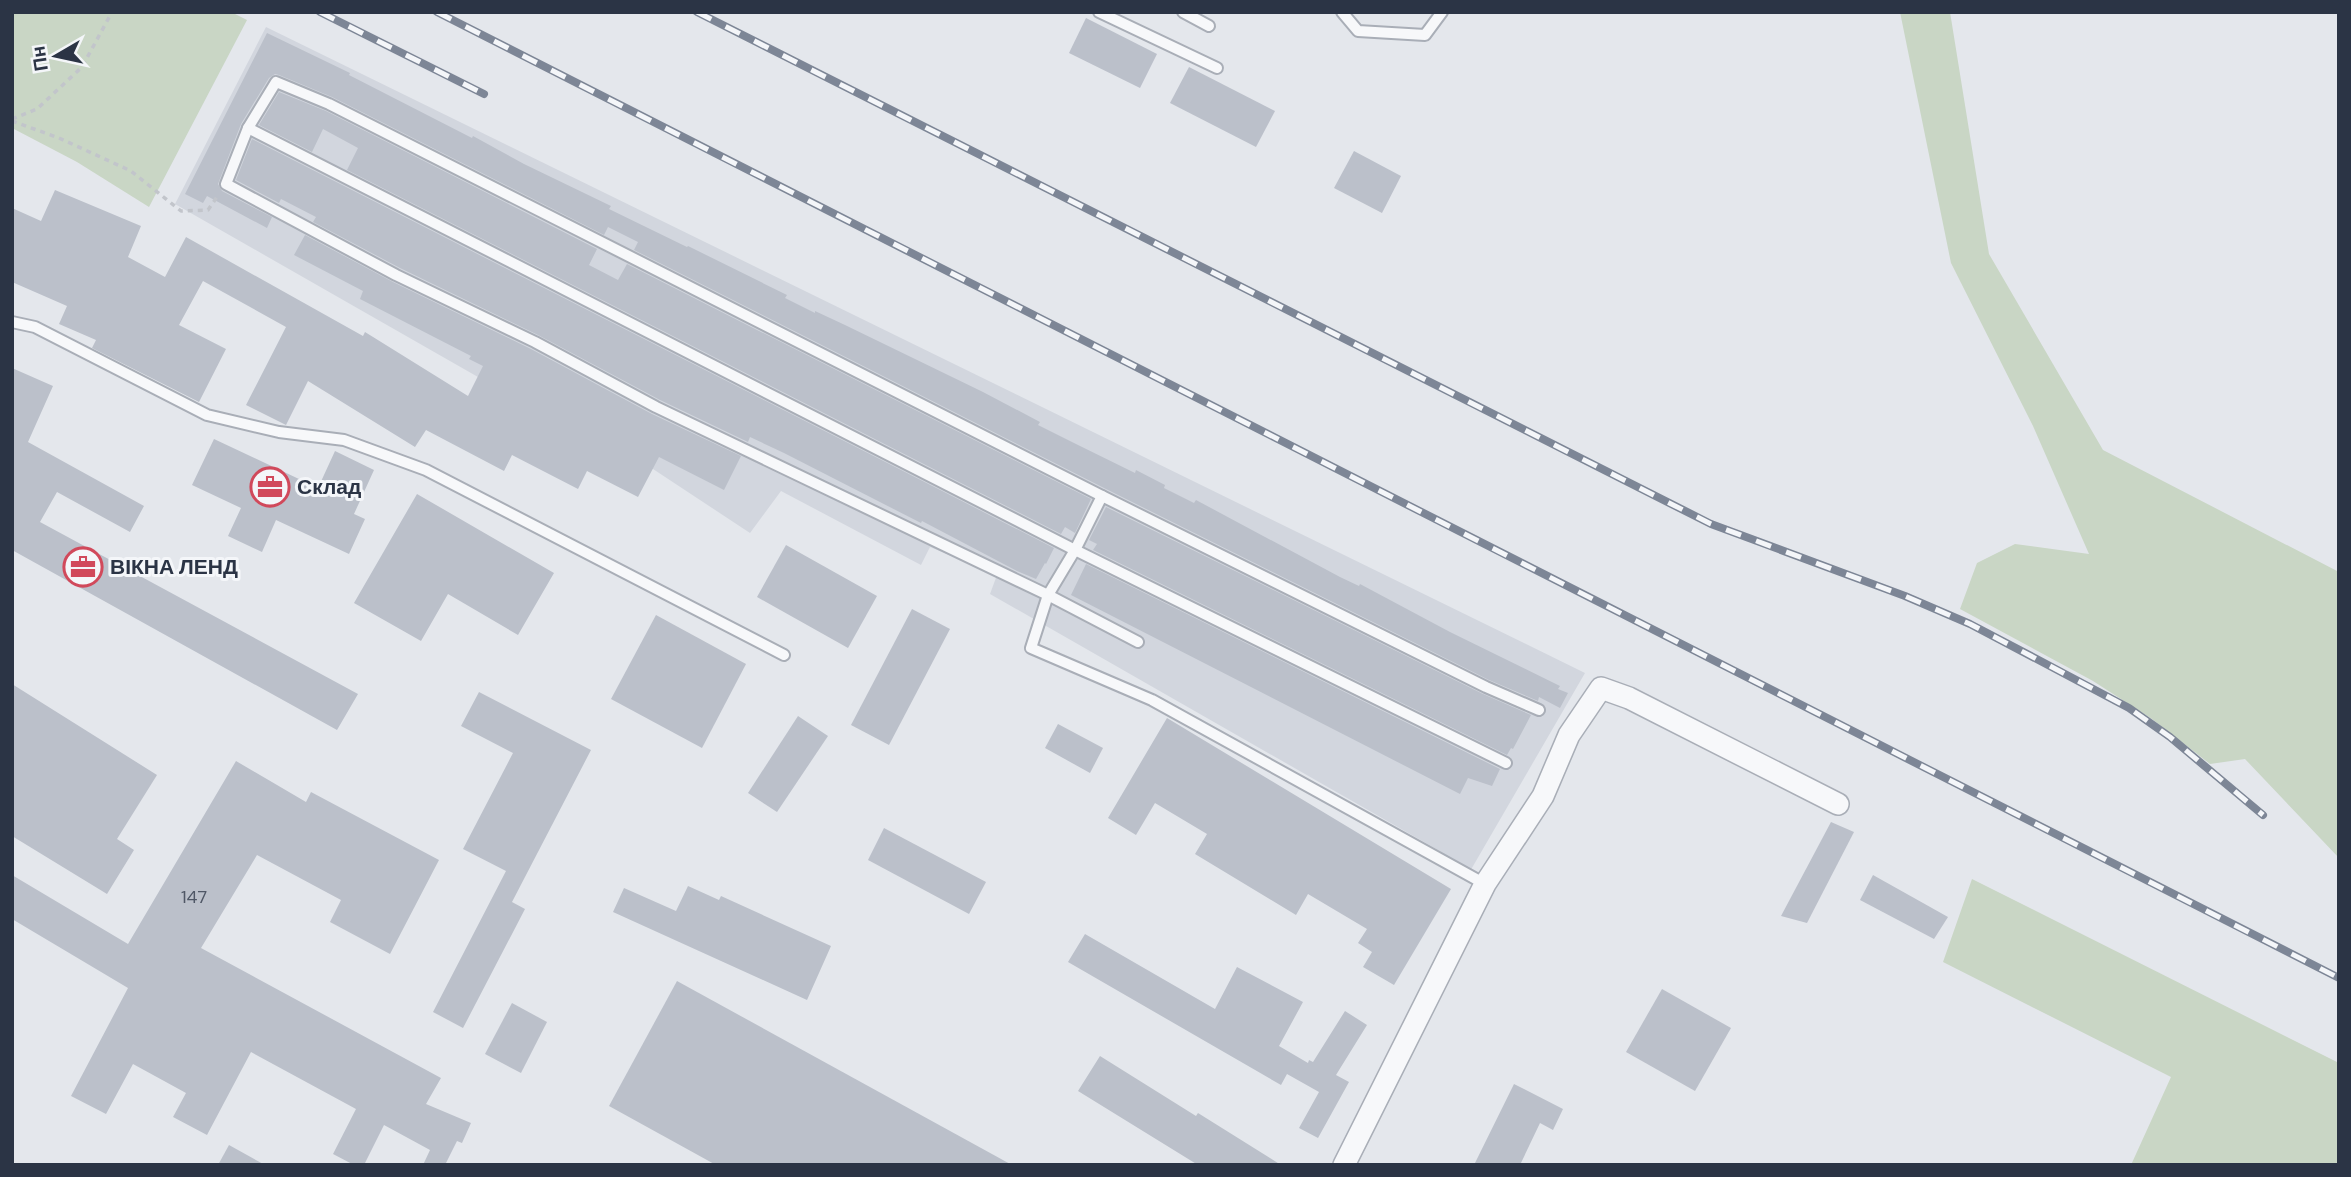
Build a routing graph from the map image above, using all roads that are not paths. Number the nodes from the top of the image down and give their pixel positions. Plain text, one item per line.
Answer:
1 (1099, 12) edge
2 (1182, 12) edge
3 (1342, 12) edge
4 (1442, 12) edge
5 (1209, 26) dead end
6 (1217, 68) dead end
7 (248, 128) junction
8 (12, 323) edge
9 (1102, 496) junction
10 (1075, 550) junction
11 (1048, 595) junction
12 (1138, 642) dead end
13 (784, 655) dead end
14 (1539, 710) dead end
15 (1506, 763) dead end
16 (1839, 804) dead end
17 (1485, 884) junction
18 (1344, 1165) edge

1 - 6 lane
2 - 5 lane
3 - 4 lane
7 - 9 lane
7 - 10 lane
7 - 11 lane
8 - 13 lane
9 - 10 lane
9 - 14 lane
10 - 11 lane
10 - 15 lane
11 - 12 lane
11 - 17 lane
16 - 17 street
17 - 18 street

